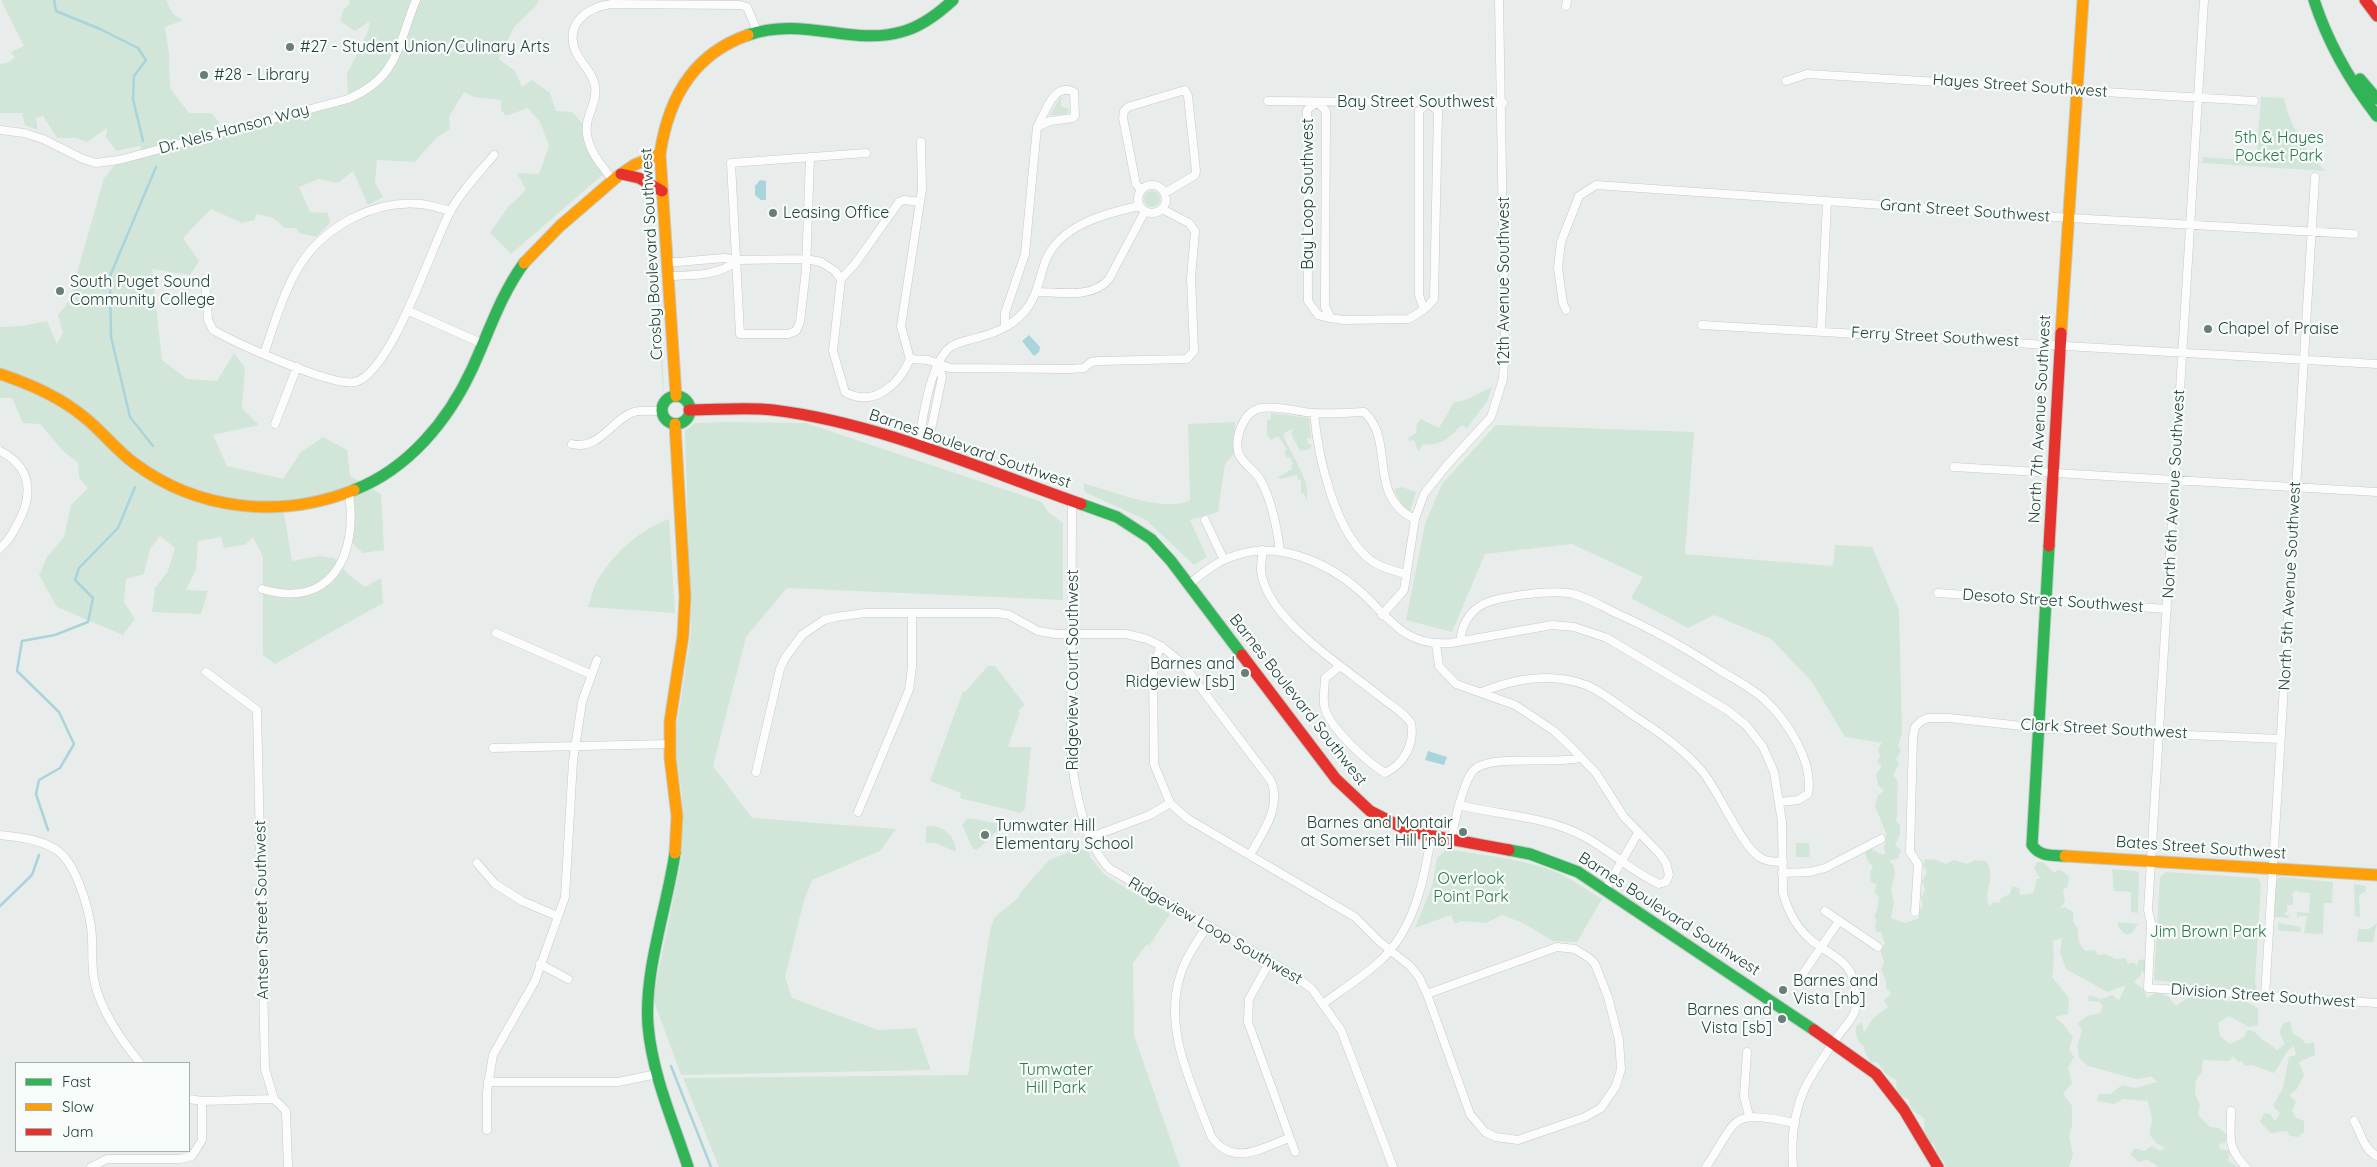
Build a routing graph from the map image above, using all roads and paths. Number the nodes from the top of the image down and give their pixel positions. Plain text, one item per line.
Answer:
1 (416, 0) edge
2 (953, 0) edge
3 (1499, 0) edge
4 (2083, 0) edge
5 (2204, 0) edge
6 (2314, 0) edge
7 (2320, 0) edge
8 (2365, 0) edge
9 (2377, 16) edge
10 (757, 31) junction
11 (1786, 81) dead end
12 (2078, 90) junction
13 (2199, 98) junction
14 (2377, 99) edge
15 (2254, 101) dead end
16 (1268, 102) dead end
17 (1317, 102) junction
18 (1428, 103) junction
19 (1503, 103) junction
20 (2377, 116) edge
21 (1037, 126) junction
22 (0, 130) edge
23 (921, 142) dead end
24 (866, 153) dead end
25 (494, 154) dead end
26 (660, 154) junction
27 (810, 157) junction
28 (617, 177) junction
29 (2315, 177) dead end
30 (1141, 190) junction
31 (662, 191) junction
32 (1165, 193) junction
33 (920, 202) junction
34 (1827, 202) junction
35 (1142, 208) junction
36 (1162, 209) junction
37 (451, 211) junction
38 (2070, 218) junction
39 (2190, 225) junction
40 (2311, 232) junction
41 (2354, 234) dead end
42 (806, 258) junction
43 (737, 260) junction
44 (666, 263) junction
45 (667, 276) junction
46 (205, 279) dead end
47 (841, 279) junction
48 (1036, 292) junction
49 (1423, 307) junction
50 (1566, 310) dead end
51 (408, 311) junction
52 (1331, 318) junction
53 (1702, 324) dead end
54 (1005, 328) junction
55 (1821, 330) junction
56 (481, 343) junction
57 (2060, 344) junction
58 (2182, 352) junction
59 (264, 354) junction
60 (910, 359) junction
61 (2304, 360) junction
62 (2377, 364) edge
63 (939, 366) junction
64 (297, 367) junction
65 (0, 374) edge
66 (676, 396) junction
67 (662, 410) junction
68 (689, 410) junction
69 (1314, 413) junction
70 (275, 424) dead end
71 (675, 424) junction
72 (572, 444) dead end
73 (922, 448) junction
74 (0, 451) edge
75 (1954, 467) dead end
76 (2054, 472) junction
77 (2175, 480) junction
78 (2296, 486) junction
79 (2377, 492) edge
80 (349, 494) junction
81 (1072, 500) junction
82 (1415, 519) junction
83 (1205, 520) dead end
84 (0, 548) edge
85 (1263, 550) junction
86 (1280, 551) junction
87 (1224, 560) junction
88 (1406, 574) junction
89 (1189, 584) junction
90 (262, 589) dead end
91 (1938, 593) dead end
92 (2046, 599) junction
93 (2167, 609) junction
94 (912, 613) junction
95 (1382, 615) junction
96 (496, 633) dead end
97 (1070, 634) junction
98 (1461, 641) junction
99 (1436, 644) junction
100 (1161, 646) junction
101 (596, 660) dead end
102 (1339, 667) junction
103 (206, 672) dead end
104 (590, 674) junction
105 (1482, 692) junction
106 (2038, 727) junction
107 (2160, 732) junction
108 (2280, 739) junction
109 (669, 744) junction
110 (575, 746) junction
111 (493, 748) dead end
112 (1580, 758) junction
113 (756, 772) dead end
114 (1170, 802) junction
115 (1781, 802) junction
116 (1459, 806) junction
117 (858, 812) dead end
118 (1638, 833) junction
119 (0, 836) edge
120 (1091, 837) junction
121 (1431, 837) junction
122 (1881, 839) dead end
123 (2031, 839) joint
124 (1451, 840) junction
125 (1250, 855) junction
126 (2151, 861) junction
127 (1783, 862) junction
128 (477, 863) dead end
129 (1623, 863) junction
130 (2272, 868) junction
131 (1782, 873) junction
132 (2377, 875) edge
133 (1605, 890) junction
134 (1825, 911) dead end
135 (1915, 912) dead end
136 (558, 916) junction
137 (1840, 921) junction
138 (1207, 926) junction
139 (1878, 947) dead end
140 (1822, 948) junction
141 (1390, 950) junction
142 (1270, 961) junction
143 (540, 964) junction
144 (1802, 975) dead end
145 (568, 979) dead end
146 (2148, 988) joint
147 (1427, 994) junction
148 (2264, 996) junction
149 (1324, 1003) junction
150 (2377, 1003) edge
151 (1833, 1043) junction
152 (1747, 1052) dead end
153 (139, 1062) edge
154 (657, 1074) junction
155 (488, 1082) junction
156 (190, 1099) edge
157 (274, 1099) junction
158 (202, 1101) junction
159 (2231, 1111) dead end
160 (1748, 1116) junction
161 (2354, 1121) dead end
162 (1795, 1123) junction
163 (487, 1130) dead end
164 (1289, 1138) junction
165 (1295, 1152) dead end
166 (2377, 1156) edge
167 (91, 1167) edge
168 (288, 1167) edge
169 (688, 1167) edge
170 (1393, 1167) edge
171 (1706, 1167) edge
172 (1793, 1167) edge
173 (1938, 1167) edge
174 (2246, 1167) edge

1 - 22 street, Dr. Nels Hanson Way
2 - 10 main road, Crosby Boulevard Southwest
3 - 19 street, 12th Avenue Southwest
4 - 12 main road, North 7th Avenue Southwest
5 - 13 street, North 6th Avenue Southwest
6 - 20 main road
7 - 14 main road
8 - 9 main road
10 - 26 main road, Crosby Boulevard Southwest
10 - 28 street
11 - 12 street, Hayes Street Southwest
12 - 13 street, Hayes Street Southwest
12 - 38 main road, North 7th Avenue Southwest
13 - 15 street, Hayes Street Southwest
13 - 39 street, North 6th Avenue Southwest
16 - 17 street, Bay Street Southwest
17 - 18 street, Bay Street Southwest
17 - 52 street, Bay Loop Southwest
17 - 52 street, Bay Loop Southwest
18 - 19 street, Bay Street Southwest
18 - 49 street
18 - 49 street, Bay Loop Southwest
19 - 82 street, 12th Avenue Southwest
21 - 21 street
21 - 54 street
23 - 33 street
24 - 27 street
25 - 37 street
26 - 28 main road
26 - 31 main road, Crosby Boulevard Southwest
27 - 42 street
27 - 43 street
28 - 31 main road
28 - 56 main road
29 - 40 street, North 5th Avenue Southwest
30 - 32 street
30 - 32 street
30 - 35 street
31 - 44 main road, Crosby Boulevard Southwest
32 - 36 street
33 - 47 street
33 - 60 street
34 - 38 street, Grant Street Southwest
34 - 50 street, Grant Street Southwest
34 - 55 street
35 - 36 street
35 - 48 street
35 - 48 street
36 - 63 street
37 - 51 street
37 - 59 street
38 - 39 street, Grant Street Southwest
38 - 57 main road, North 7th Avenue Southwest
39 - 40 street, Grant Street Southwest
39 - 58 street, North 6th Avenue Southwest
40 - 41 street, Grant Street Southwest
40 - 61 street, North 5th Avenue Southwest
42 - 43 street
42 - 43 street
42 - 47 street
43 - 44 street
43 - 45 street
44 - 45 main road, Crosby Boulevard Southwest
45 - 66 main road, Crosby Boulevard Southwest
46 - 59 street
47 - 60 street
48 - 54 street
49 - 52 street, Bay Loop Southwest
51 - 56 street
51 - 64 street
53 - 55 street, Ferry Street Southwest
54 - 63 street
55 - 57 street, Ferry Street Southwest
56 - 80 main road
57 - 58 street, Ferry Street Southwest
57 - 76 main road, North 7th Avenue Southwest
58 - 61 street, Ferry Street Southwest
58 - 77 street, North 6th Avenue Southwest
59 - 64 street
60 - 63 street
61 - 62 street, Ferry Street Southwest
61 - 78 street, North 5th Avenue Southwest
63 - 73 street
64 - 70 street
65 - 80 main road
66 - 67 main road
66 - 68 main road
67 - 71 main road
67 - 72 street
68 - 71 main road
68 - 73 main road, Barnes Boulevard Southwest
69 - 82 street
69 - 86 street
69 - 88 street
71 - 109 main road
73 - 81 main road, Barnes Boulevard Southwest
74 - 84 street
75 - 76 street
76 - 77 street
76 - 92 main road, North 7th Avenue Southwest
77 - 78 street
77 - 93 street, North 6th Avenue Southwest
78 - 79 street
78 - 108 street, North 5th Avenue Southwest
80 - 90 street
81 - 89 main road, Barnes Boulevard Southwest
81 - 97 street, Ridgeview Court Southwest
82 - 88 street, 12th Avenue Southwest
83 - 87 street
85 - 86 street
85 - 87 street
85 - 102 street
86 - 95 street
87 - 89 street
88 - 95 street, 12th Avenue Southwest
89 - 121 main road, Barnes Boulevard Southwest
91 - 92 street, Desoto Street Southwest
92 - 93 street, Desoto Street Southwest
92 - 106 main road, North 7th Avenue Southwest
93 - 107 street, North 6th Avenue Southwest
94 - 97 street
94 - 113 street
94 - 117 street
95 - 99 street
96 - 104 street
97 - 100 street
97 - 120 street, Ridgeview Court Southwest
98 - 99 street
98 - 115 street
98 - 115 street
99 - 105 street
100 - 114 street
100 - 125 street
101 - 104 street
102 - 102 street
103 - 157 street, Antsen Street Southwest
104 - 110 street
105 - 112 street
105 - 127 street
106 - 107 street, Clark Street Southwest
106 - 123 main road, North 7th Avenue Southwest
106 - 135 street, Clark Street Southwest
107 - 108 street, Clark Street Southwest
107 - 126 street, North 6th Avenue Southwest
108 - 130 street, North 5th Avenue Southwest
109 - 110 street
109 - 154 main road
110 - 111 street
110 - 136 street
112 - 116 street
112 - 118 street
114 - 120 street
114 - 125 street
115 - 127 street
116 - 124 street
116 - 129 street
118 - 129 street
118 - 129 street
119 - 153 street
120 - 138 street, Ridgeview Loop Southwest
121 - 124 main road, Barnes Boulevard Southwest
121 - 141 street
122 - 131 street
123 - 126 main road, Bates Street Southwest
124 - 133 main road, Barnes Boulevard Southwest
125 - 141 street
126 - 130 main road, Bates Street Southwest
126 - 146 street, North 6th Avenue Southwest
127 - 131 street
128 - 136 street
129 - 133 street
130 - 132 main road, Bates Street Southwest
130 - 148 street, North 5th Avenue Southwest
131 - 140 street
133 - 151 main road, Barnes Boulevard Southwest
134 - 137 street
136 - 143 street
137 - 139 street
137 - 140 street
138 - 142 street, Ridgeview Loop Southwest
138 - 164 street
140 - 144 street
140 - 151 street
141 - 147 street
141 - 149 street
142 - 149 street, Ridgeview Loop Southwest
142 - 164 street
143 - 145 street
143 - 155 street
146 - 148 street, Division Street Southwest
147 - 147 street
148 - 150 street, Division Street Southwest
149 - 170 street, Ridgeview Loop Southwest
151 - 162 street
151 - 173 main road, Barnes Boulevard Southwest
152 - 160 street
154 - 155 street
154 - 169 main road
155 - 163 street
156 - 158 street
157 - 158 street
157 - 168 street, Antsen Street Southwest
158 - 167 street
159 - 174 street
160 - 162 street
160 - 171 street
161 - 166 street
162 - 172 street
164 - 165 street

